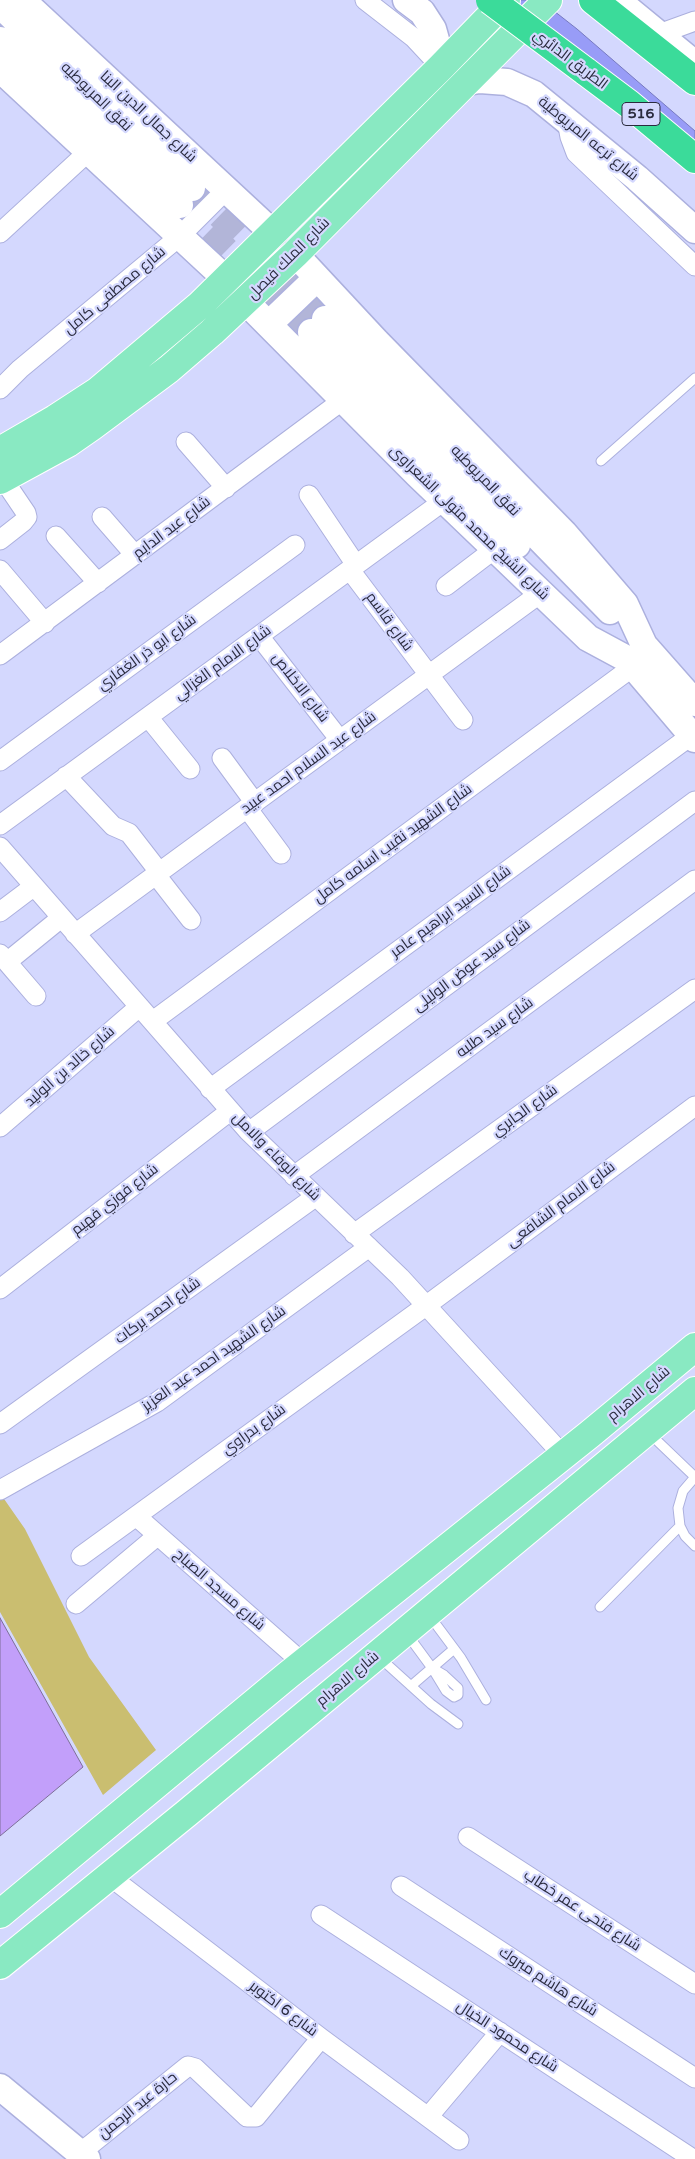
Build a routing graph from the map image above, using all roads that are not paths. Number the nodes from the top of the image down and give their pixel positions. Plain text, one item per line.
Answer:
1 (22, 0) edge
2 (365, 0) edge
3 (406, 0) edge
4 (548, 0) edge
5 (593, 0) edge
6 (617, 0) edge
7 (497, 4) edge
8 (0, 5) edge
9 (695, 21) edge
10 (659, 34) junction
11 (0, 40) edge
12 (695, 64) edge
13 (442, 67) junction
14 (0, 69) edge
15 (695, 81) edge
16 (467, 82) junction
17 (567, 121) junction
18 (88, 151) junction
19 (695, 159) edge
20 (227, 189) junction
21 (695, 230) edge
22 (0, 233) edge
23 (274, 234) junction
24 (179, 237) junction
25 (295, 254) junction
26 (695, 266) edge
27 (317, 278) junction
28 (227, 280) junction
29 (246, 302) junction
30 (269, 324) junction
31 (318, 325) tunnel mouth
32 (695, 378) edge
33 (0, 389) edge
34 (343, 400) junction
35 (186, 442) dead end
36 (0, 450) edge
37 (601, 461) dead end
38 (2, 479) edge
39 (226, 488) junction
40 (309, 495) dead end
41 (446, 500) junction
42 (102, 517) dead end
43 (56, 536) dead end
44 (0, 540) edge
45 (295, 545) dead end
46 (496, 548) junction
47 (135, 555) junction
48 (353, 568) junction
49 (1, 574) edge
50 (98, 583) junction
51 (446, 586) dead end
52 (542, 592) junction
53 (45, 622) junction
54 (259, 636) junction
55 (4, 645) edge
56 (635, 657) junction
57 (428, 675) junction
58 (695, 702) edge
59 (148, 717) junction
60 (463, 720) dead end
61 (694, 737) edge
62 (340, 740) junction
63 (222, 758) dead end
64 (0, 761) edge
65 (190, 769) dead end
66 (66, 776) junction
67 (695, 801) edge
68 (251, 805) junction
69 (0, 825) edge
70 (0, 847) edge
71 (281, 854) dead end
72 (158, 874) junction
73 (695, 880) edge
74 (33, 887) junction
75 (0, 912) edge
76 (61, 918) junction
77 (191, 920) dead end
78 (75, 934) junction
79 (3, 958) edge
80 (695, 989) edge
81 (36, 996) dead end
82 (139, 1007) junction
83 (152, 1021) junction
84 (210, 1088) junction
85 (695, 1106) edge
86 (230, 1111) junction
87 (0, 1127) edge
88 (249, 1132) junction
89 (294, 1176) junction
90 (315, 1197) junction
91 (354, 1234) junction
92 (369, 1247) junction
93 (0, 1289) edge
94 (427, 1305) junction
95 (695, 1347) edge
96 (695, 1391) edge
97 (0, 1424) edge
98 (647, 1431) junction
99 (563, 1456) junction
100 (695, 1477) edge
101 (0, 1490) edge
102 (136, 1516) junction
103 (680, 1526) junction
104 (157, 1536) junction
105 (695, 1546) edge
106 (81, 1556) dead end
107 (76, 1604) dead end
108 (600, 1607) dead end
109 (427, 1614) junction
110 (406, 1632) junction
111 (454, 1649) junction
112 (377, 1655) junction
113 (432, 1668) junction
114 (296, 1669) junction
115 (411, 1686) junction
116 (486, 1700) dead end
117 (312, 1709) junction
118 (230, 1724) junction
119 (458, 1724) dead end
120 (257, 1753) junction
121 (468, 1837) dead end
122 (108, 1875) junction
123 (402, 1886) dead end
124 (0, 1914) edge
125 (321, 1915) dead end
126 (0, 1965) edge
127 (695, 1984) edge
128 (500, 2032) junction
129 (321, 2038) junction
130 (695, 2078) edge
131 (0, 2087) edge
132 (428, 2118) junction
133 (459, 2140) dead end
134 (83, 2156) edge
135 (693, 2159) edge

1 - 20 main road, شارع جمال الدين البنا
2 - 13 street
3 - 13 main road
4 - 16 main road, شارع الملك فيصل
5 - 15 highway
6 - 10 main road
7 - 13 main road, شارع الملك فيصل
7 - 19 highway, الطريق الدائري / 516, bridge
8 - 11 main road, نفق المريوطيه
9 - 10 street
10 - 12 main road
13 - 23 main road, شارع الملك فيصل
14 - 18 main road
16 - 17 main road, شارع ترعه المريوطية
16 - 25 main road, شارع الملك فيصل
17 - 21 main road, شارع ترعه المريوطية
17 - 26 street
18 - 22 street
18 - 24 main road
20 - 23 main road, شارع جمال الدين البنا
20 - 24 street, شارع مصطفى كامل
23 - 28 main road, شارع الملك فيصل
24 - 28 main road
24 - 33 street, شارع مصطفى كامل
25 - 27 main road, شارع الشيخ محمد متولى الشعراوى
25 - 29 main road, شارع الملك فيصل
27 - 30 main road
27 - 56 main road, شارع الشيخ محمد متولى الشعراوى
28 - 36 main road, شارع الملك فيصل
29 - 30 main road, شارع الشيخ محمد متولى الشعراوى
29 - 38 main road, شارع الملك فيصل
30 - 34 main road, شارع الشيخ محمد متولى الشعراوى
31 - 56 main road, نفق المريوطيه
32 - 37 lane
34 - 39 street, شارع عبد الدايم
34 - 41 main road, شارع الشيخ محمد متولى الشعراوى
35 - 39 street
38 - 44 street
39 - 47 street, شارع عبد الدايم
40 - 48 street, شارع قاسم
41 - 46 main road, شارع الشيخ محمد متولى الشعراوى
41 - 48 street, شارع الامام الغزالي
42 - 47 street
43 - 50 street
45 - 64 street, شارع ابو ذر الغفاري
46 - 51 street
46 - 52 main road, شارع الشيخ محمد متولى الشعراوى
47 - 50 street, شارع عبد الدايم
48 - 54 street, شارع الامام الغزالي
48 - 57 street, شارع قاسم
49 - 53 street
50 - 53 street, شارع عبد الدايم
52 - 56 main road, شارع الشيخ محمد متولى الشعراوى
52 - 57 street, شارع عبد السلام احمد عبيد
53 - 55 street, شارع عبد الدايم
54 - 59 street, شارع الامام الغزالي
54 - 62 street, شارع الاخلاص
56 - 58 main road, شارع الشيخ محمد متولى الشعراوى
56 - 61 main road, شارع الشيخ محمد متولى الشعراوى
56 - 83 street, شارع الشهيد نقيب اسامه كامل
57 - 60 street, شارع قاسم
57 - 62 street, شارع عبد السلام احمد عبيد
59 - 65 street
59 - 66 street, شارع الامام الغزالي
61 - 84 street, شارع السيد ابراهيم عامر
62 - 68 street, شارع عبد السلام احمد عبيد
63 - 68 street
66 - 69 street, شارع الامام الغزالي
66 - 72 street
67 - 88 street, شارع سيد عوض الوليلى
68 - 71 street
68 - 72 street, شارع عبد السلام احمد عبيد
70 - 74 street, شارع الوفاء والامل
72 - 77 street
72 - 78 street, شارع عبد السلام احمد عبيد
73 - 89 street, شارع سيد طلبه
74 - 75 street
74 - 76 street, شارع الوفاء والامل
76 - 78 street, شارع الوفاء والامل
76 - 79 street
78 - 82 street, شارع الوفاء والامل
79 - 81 street
80 - 91 street, شارع الجابري
82 - 83 street, شارع الوفاء والامل
82 - 87 street, شارع خالد بن الوليد
83 - 84 street, شارع الوفاء والامل
84 - 86 street, شارع الوفاء والامل
85 - 94 street, شارع الامام الشافعى
86 - 88 street, شارع الوفاء والامل
86 - 93 street, شارع فوزي فهيم
88 - 89 street, شارع الوفاء والامل
89 - 90 street, شارع الوفاء والامل
90 - 91 street, شارع الوفاء والامل
90 - 97 street, شارع احمد بركات
91 - 92 street, شارع الوفاء والامل
92 - 94 street, شارع الوفاء والامل
92 - 101 street, شارع الشهيد احمد عبد العزيز
94 - 99 street, شارع الوفاء والامل
94 - 102 street, شارع بدراوي
95 - 99 main road, شارع الاهرام
96 - 98 main road, شارع الاهرام
98 - 100 lane
98 - 109 main road, شارع الاهرام
99 - 114 main road, شارع الاهرام
100 - 103 lane
102 - 104 street, شارع مسجد الصباح
102 - 106 street, شارع بدراوي
103 - 105 lane
103 - 108 lane
104 - 107 street
104 - 114 street, شارع مسجد الصباح
109 - 110 main road, شارع الاهرام
109 - 111 lane
110 - 112 main road, شارع الاهرام
110 - 113 lane
111 - 113 lane
111 - 116 lane
112 - 115 lane
112 - 117 main road, شارع الاهرام
113 - 115 lane
114 - 117 main road
114 - 118 main road, شارع الاهرام
115 - 119 lane
117 - 120 main road, شارع الاهرام
118 - 120 main road
118 - 124 main road, شارع الاهرام
120 - 122 main road, شارع الاهرام
121 - 127 street, شارع فتحى عمر خطاب
122 - 126 main road, شارع الاهرام
122 - 129 street, شارع 6 اكتوبر
123 - 130 street, شارع هاشم مبروك
125 - 128 street, شارع محمود الخيال
128 - 132 street
128 - 135 street, شارع محمود الخيال
129 - 132 street, شارع 6 اكتوبر
129 - 134 street, حارة عبد الرحمن
131 - 134 main road
132 - 133 street, شارع 6 اكتوبر

